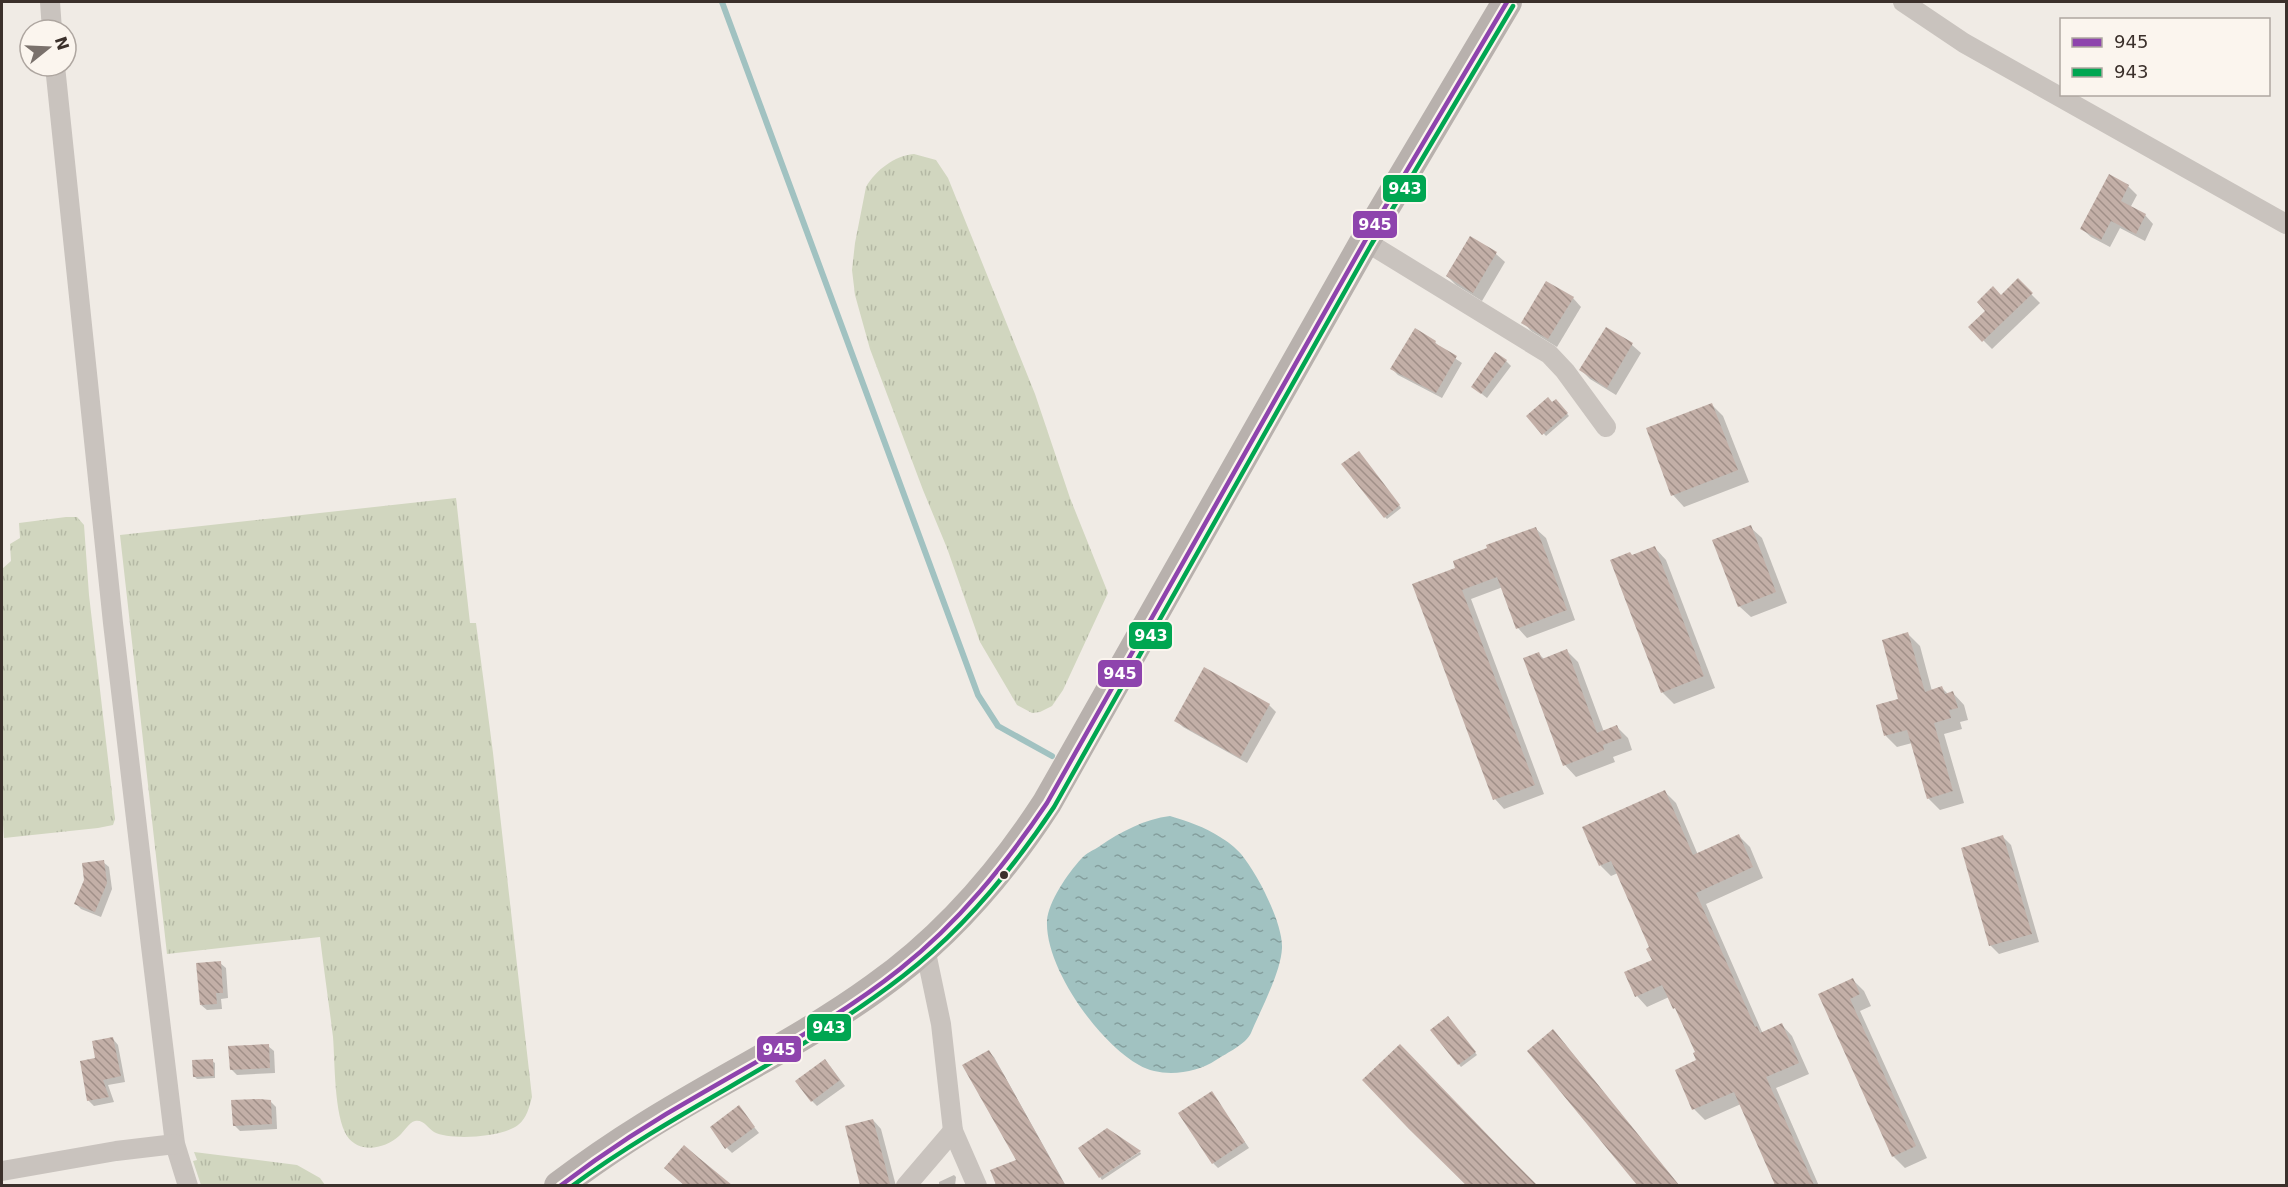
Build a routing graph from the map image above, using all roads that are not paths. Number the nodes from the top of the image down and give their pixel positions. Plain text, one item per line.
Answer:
1 (50, 2) edge
2 (1508, 2) edge
3 (1903, 2) edge
4 (51, 18) edge
5 (56, 78) edge
6 (2286, 224) edge
7 (1365, 241) junction
8 (1606, 428) dead end
9 (926, 948) junction
10 (953, 1131) junction
11 (175, 1144) junction
12 (2, 1172) edge
13 (188, 1185) edge
14 (559, 1185) edge
15 (906, 1185) edge
16 (977, 1185) edge

1 - 4 street
2 - 7 main road
3 - 6 street
5 - 11 street
7 - 8 street
7 - 9 main road
9 - 10 street
9 - 14 main road
10 - 15 street
10 - 16 street
11 - 12 street
11 - 13 street

